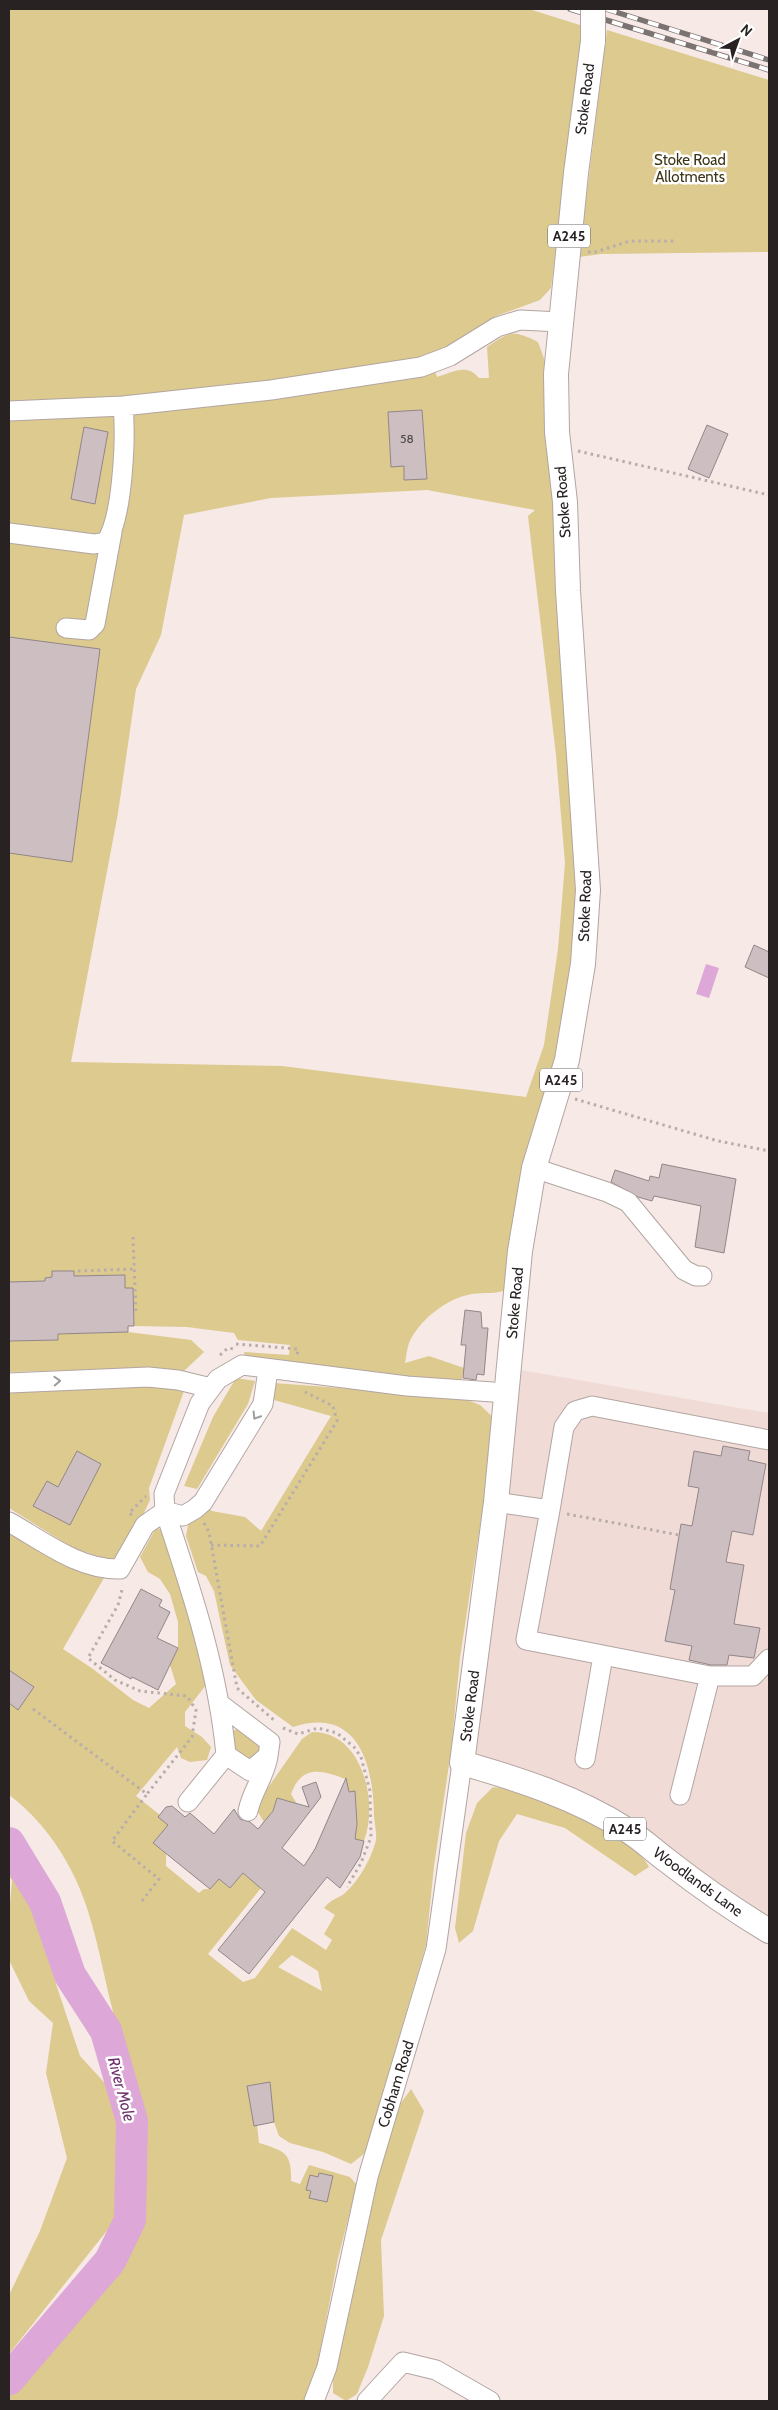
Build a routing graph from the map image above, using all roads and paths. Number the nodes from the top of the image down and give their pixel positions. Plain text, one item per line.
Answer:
1 (593, 9) edge
2 (675, 241) dead end
3 (568, 251) junction
4 (560, 322) junction
5 (123, 406) junction
6 (9, 411) edge
7 (558, 446) junction
8 (769, 495) edge
9 (112, 532) junction
10 (9, 533) edge
11 (66, 628) dead end
12 (558, 1094) junction
13 (769, 1151) edge
14 (534, 1168) junction
15 (133, 1237) dead end
16 (135, 1269) junction
17 (78, 1271) dead end
18 (702, 1276) dead end
19 (136, 1315) dead end
20 (236, 1344) dead end
21 (268, 1370) junction
22 (297, 1371) junction
23 (9, 1383) edge
24 (210, 1388) junction
25 (507, 1393) junction
26 (769, 1440) edge
27 (496, 1502) junction
28 (164, 1503) junction
29 (195, 1509) junction
30 (550, 1510) junction
31 (9, 1522) edge
32 (145, 1524) junction
33 (679, 1535) dead end
34 (211, 1545) junction
35 (120, 1569) junction
36 (603, 1656) junction
37 (769, 1659) edge
38 (710, 1676) junction
39 (220, 1704) junction
40 (33, 1709) dead end
41 (226, 1755) junction
42 (268, 1756) junction
43 (585, 1759) dead end
44 (462, 1763) junction
45 (147, 1794) junction
46 (680, 1795) dead end
47 (188, 1802) dead end
48 (248, 1811) dead end
49 (347, 1887) dead end
50 (142, 1901) dead end
51 (769, 1931) edge
52 (321, 2400) edge
53 (367, 2401) edge
54 (490, 2401) edge

1 - 3 main road, Stoke Road / A245, bridge
2 - 3 path
3 - 4 main road, Stoke Road / A245
4 - 5 street
4 - 7 main road, Stoke Road / A245
5 - 6 street
5 - 9 street
7 - 8 path
7 - 12 main road, Stoke Road / A245
9 - 10 street
9 - 11 street
12 - 13 path
12 - 14 main road, Stoke Road / A245
14 - 18 street
14 - 25 main road, Stoke Road / A245
15 - 16 path
16 - 17 path
16 - 19 path
20 - 22 path
21 - 22 street
21 - 24 street
21 -> 29 street
22 - 25 street
22 - 34 path
23 -> 24 street
24 - 28 street
25 - 27 main road, Stoke Road / A245
26 - 30 street
27 - 30 street
27 - 44 main road, Stoke Road / A245
28 - 29 street
28 - 32 street
28 - 32 path
28 - 39 street
29 - 34 path
30 - 33 path
30 - 36 street
31 - 35 street
32 - 35 street
34 - 49 path
35 - 45 path
36 - 38 street
36 - 43 street
37 - 38 street
38 - 46 street
39 - 41 street
39 - 42 street
40 - 45 path
41 - 42 street
41 - 47 street
42 - 48 street
44 - 51 main road, Woodlands Lane / A245
44 - 52 street, Cobham Road
45 - 50 path
53 - 54 street

